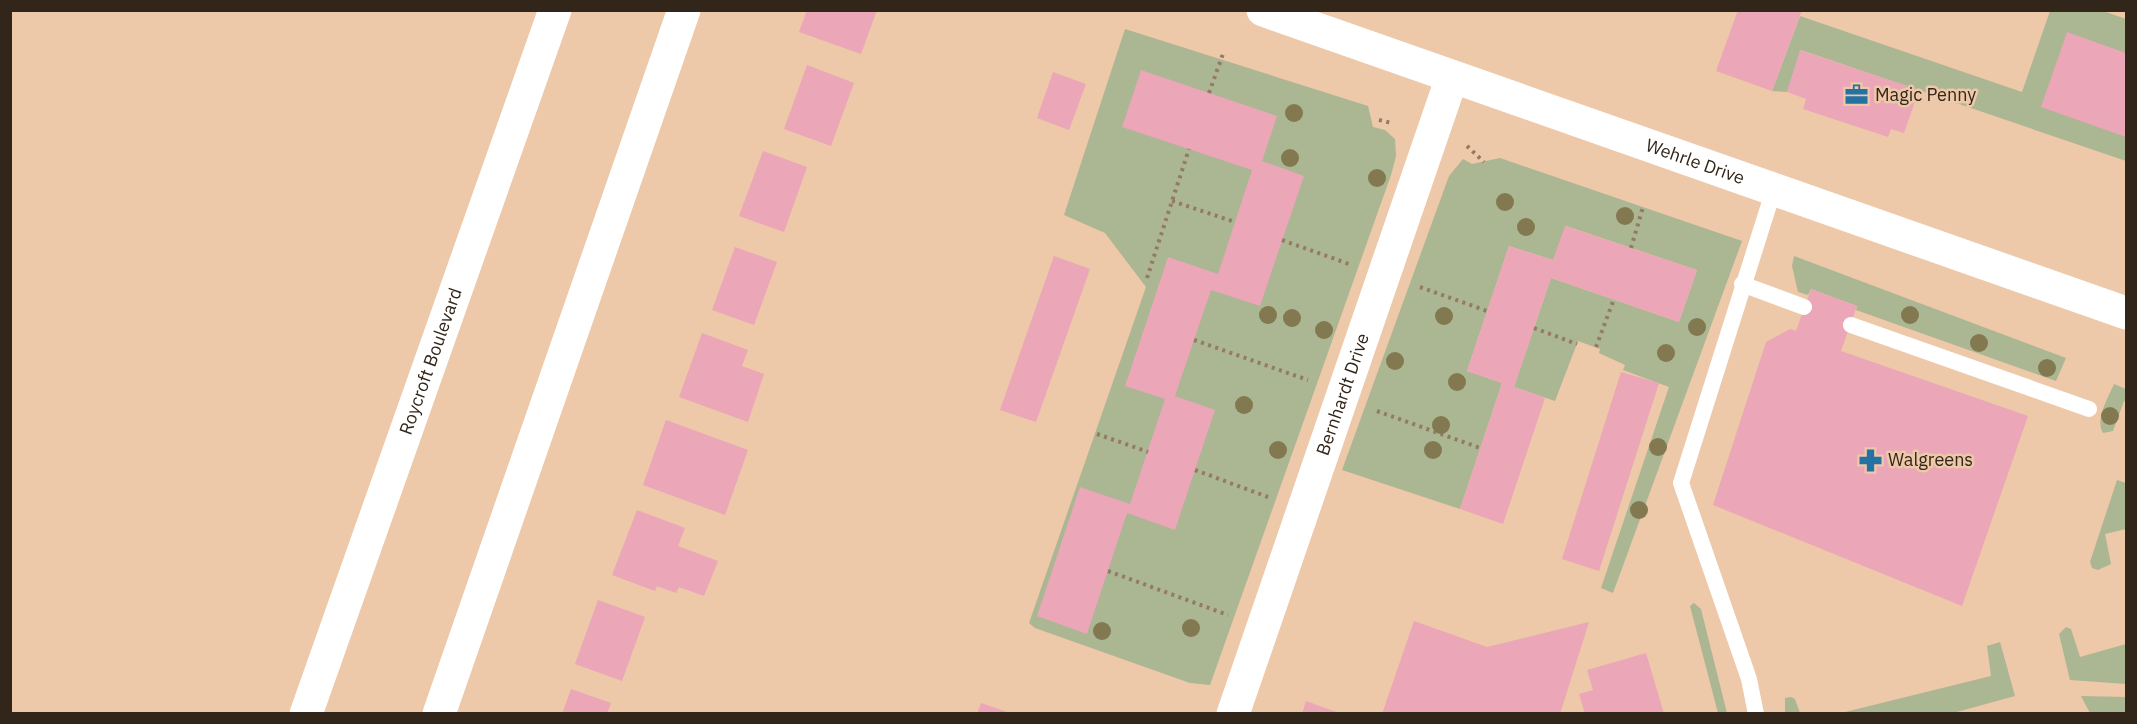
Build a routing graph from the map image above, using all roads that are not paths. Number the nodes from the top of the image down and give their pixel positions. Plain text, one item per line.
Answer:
1 (555, 10) edge
2 (684, 10) edge
3 (1263, 10) edge
4 (1452, 77) junction
5 (1774, 189) junction
6 (1742, 284) junction
7 (1804, 307) dead end
8 (2127, 313) edge
9 (1851, 325) dead end
10 (2089, 409) dead end
11 (306, 714) edge
12 (439, 714) edge
13 (1233, 714) edge
14 (1756, 714) edge

1 - 11 street, Roycroft Boulevard
2 - 12 street
3 - 4 street, Wehrle Drive
4 - 5 street, Wehrle Drive
4 - 13 street, Bernhardt Drive
5 - 6 lane
5 - 8 street, Wehrle Drive
6 - 7 lane
6 - 14 lane
9 - 10 lane

